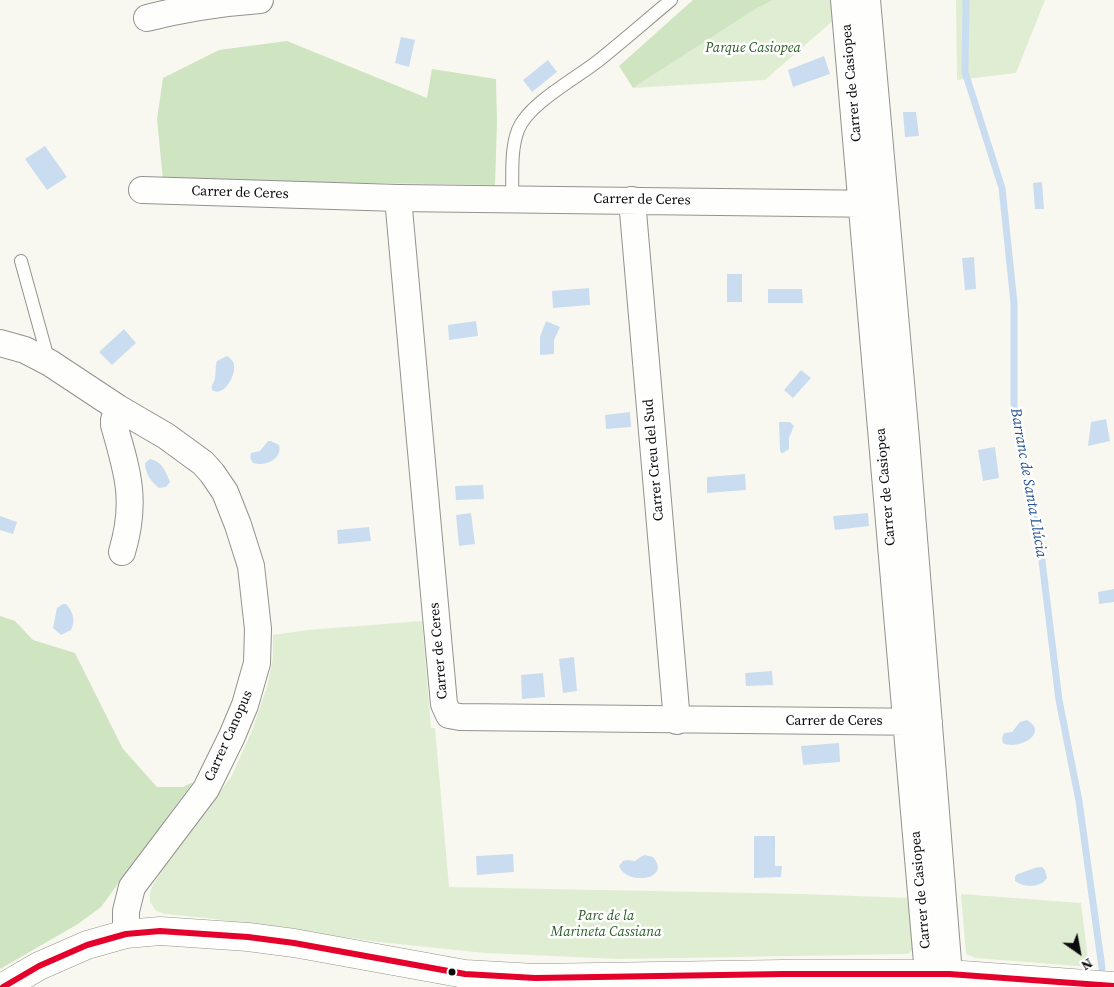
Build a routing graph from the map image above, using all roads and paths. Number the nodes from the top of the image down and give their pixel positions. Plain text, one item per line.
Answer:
1 (260, 0) edge
2 (671, 0) edge
3 (844, 0) edge
4 (867, 0) edge
5 (147, 18) dead end
6 (142, 190) dead end
7 (398, 198) junction
8 (512, 198) junction
9 (632, 200) junction
10 (874, 204) junction
11 (21, 261) dead end
12 (0, 343) edge
13 (50, 363) junction
14 (118, 408) junction
15 (122, 552) dead end
16 (677, 720) junction
17 (918, 722) junction
18 (126, 934) junction
19 (939, 974) junction
20 (1114, 986) edge
21 (3, 987) edge

1 - 5 street
2 - 8 lane
3 - 10 street, Carrer de Casiopea
4 - 10 street, Carrer de Casiopea
6 - 7 street, Carrer de Ceres
7 - 8 street, Carrer de Ceres
7 - 16 street, Carrer de Ceres
8 - 9 street, Carrer de Ceres
9 - 10 street, Carrer de Ceres
9 - 16 street, Carrer Creu del Sud
10 - 17 street, Carrer de Casiopea
11 - 13 lane
12 - 13 street, Carrer Canopus
13 - 14 street, Carrer Canopus
14 - 15 street
14 - 18 street, Carrer Canopus
16 - 17 street, Carrer de Ceres
17 - 19 street, Carrer de Casiopea
18 - 19 street
18 - 21 street
19 - 20 street

